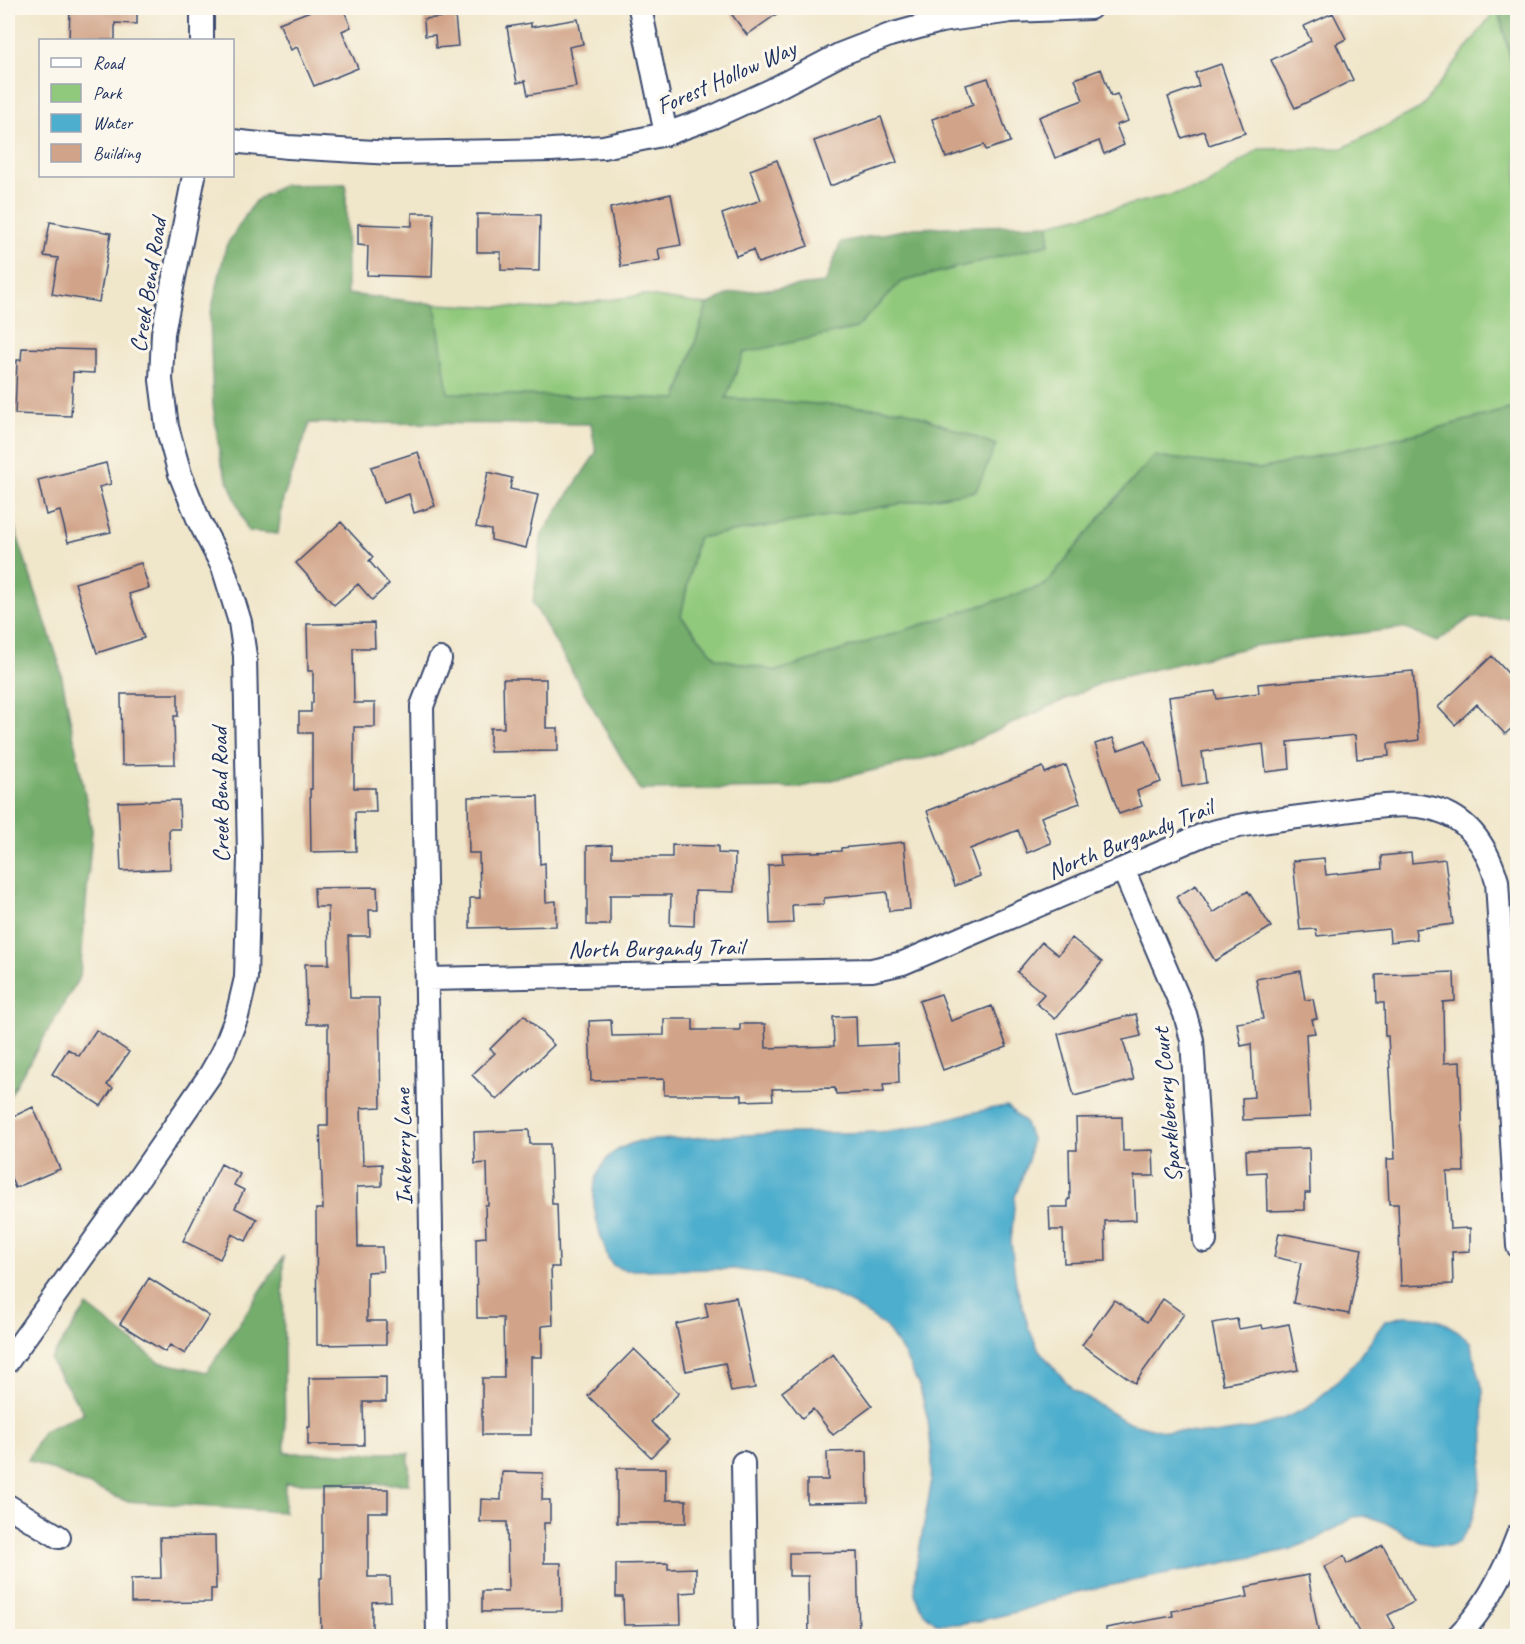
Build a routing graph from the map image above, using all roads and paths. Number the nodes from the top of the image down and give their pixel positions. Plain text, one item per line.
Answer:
1 (202, 8) edge
2 (640, 8) edge
3 (1090, 8) edge
4 (202, 39) edge
5 (666, 134) junction
6 (234, 141) edge
7 (194, 177) edge
8 (440, 659) dead end
9 (1123, 869) junction
10 (427, 979) junction
11 (1205, 1241) dead end
12 (1518, 1246) edge
13 (8, 1360) edge
14 (743, 1463) dead end
15 (8, 1506) edge
16 (1518, 1535) edge
17 (59, 1537) dead end
18 (438, 1636) edge
19 (746, 1636) edge
20 (1458, 1636) edge

1 - 4 street
2 - 5 street
3 - 5 street, Forest Hollow Way
5 - 6 street, Forest Hollow Way
7 - 13 street, Creek Bend Road
8 - 10 street, Inkberry Lane
9 - 10 street, North Burgandy Trail
9 - 11 street, Sparkleberry Court
9 - 12 street, North Burgandy Trail
10 - 18 street, Inkberry Lane
14 - 19 street
15 - 17 street
16 - 20 street

